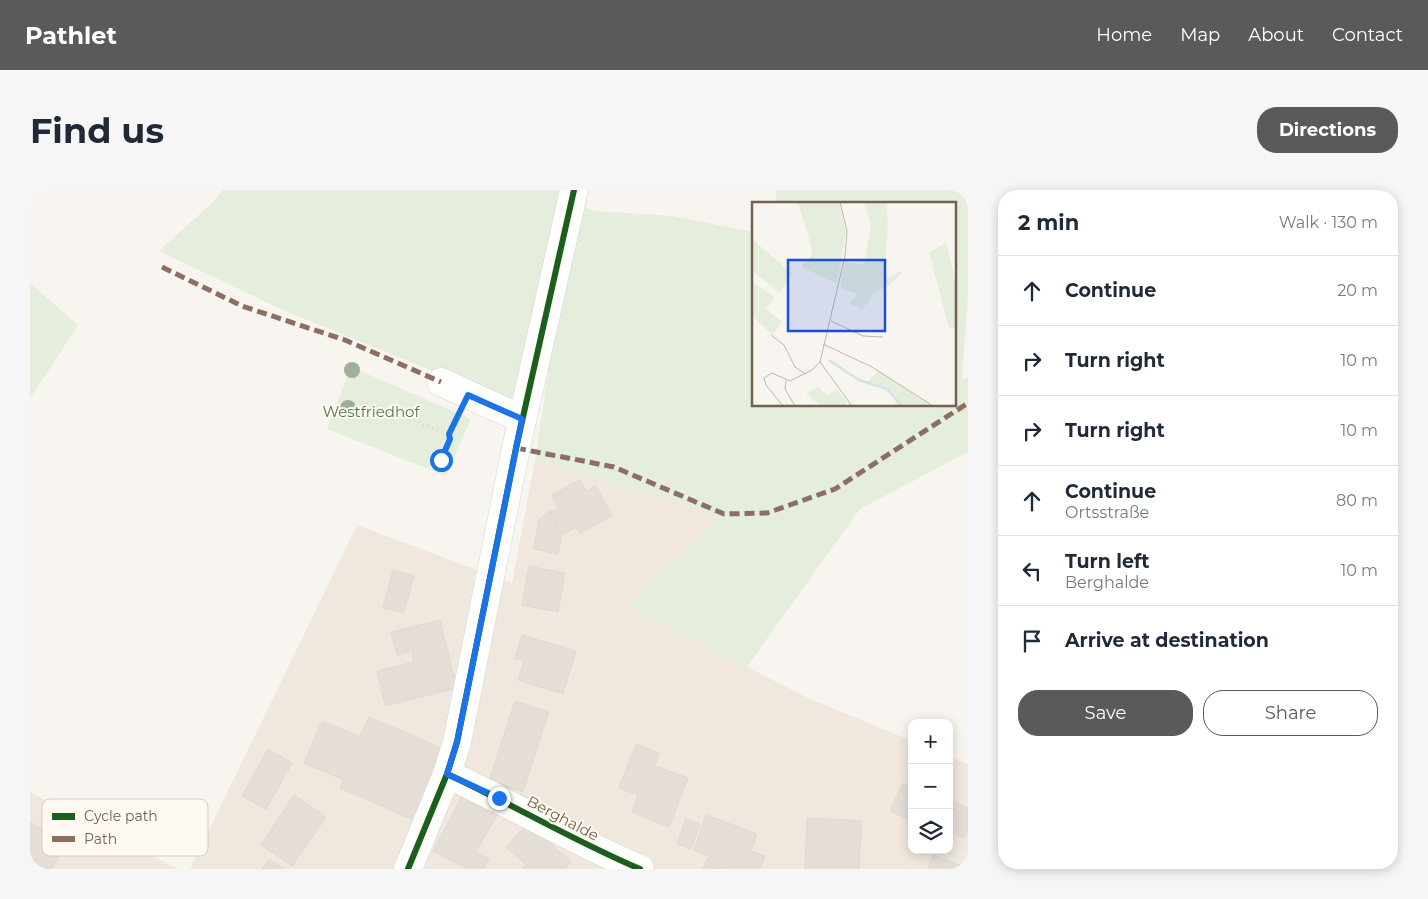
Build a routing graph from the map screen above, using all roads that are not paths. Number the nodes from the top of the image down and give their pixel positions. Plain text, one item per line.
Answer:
1 (574, 190) edge
2 (441, 382) dead end
3 (522, 419) junction
4 (447, 774) junction
5 (408, 869) edge
6 (640, 869) edge

1 - 3 street
2 - 3 street
3 - 4 street
4 - 5 street
4 - 6 street, Berghalde

